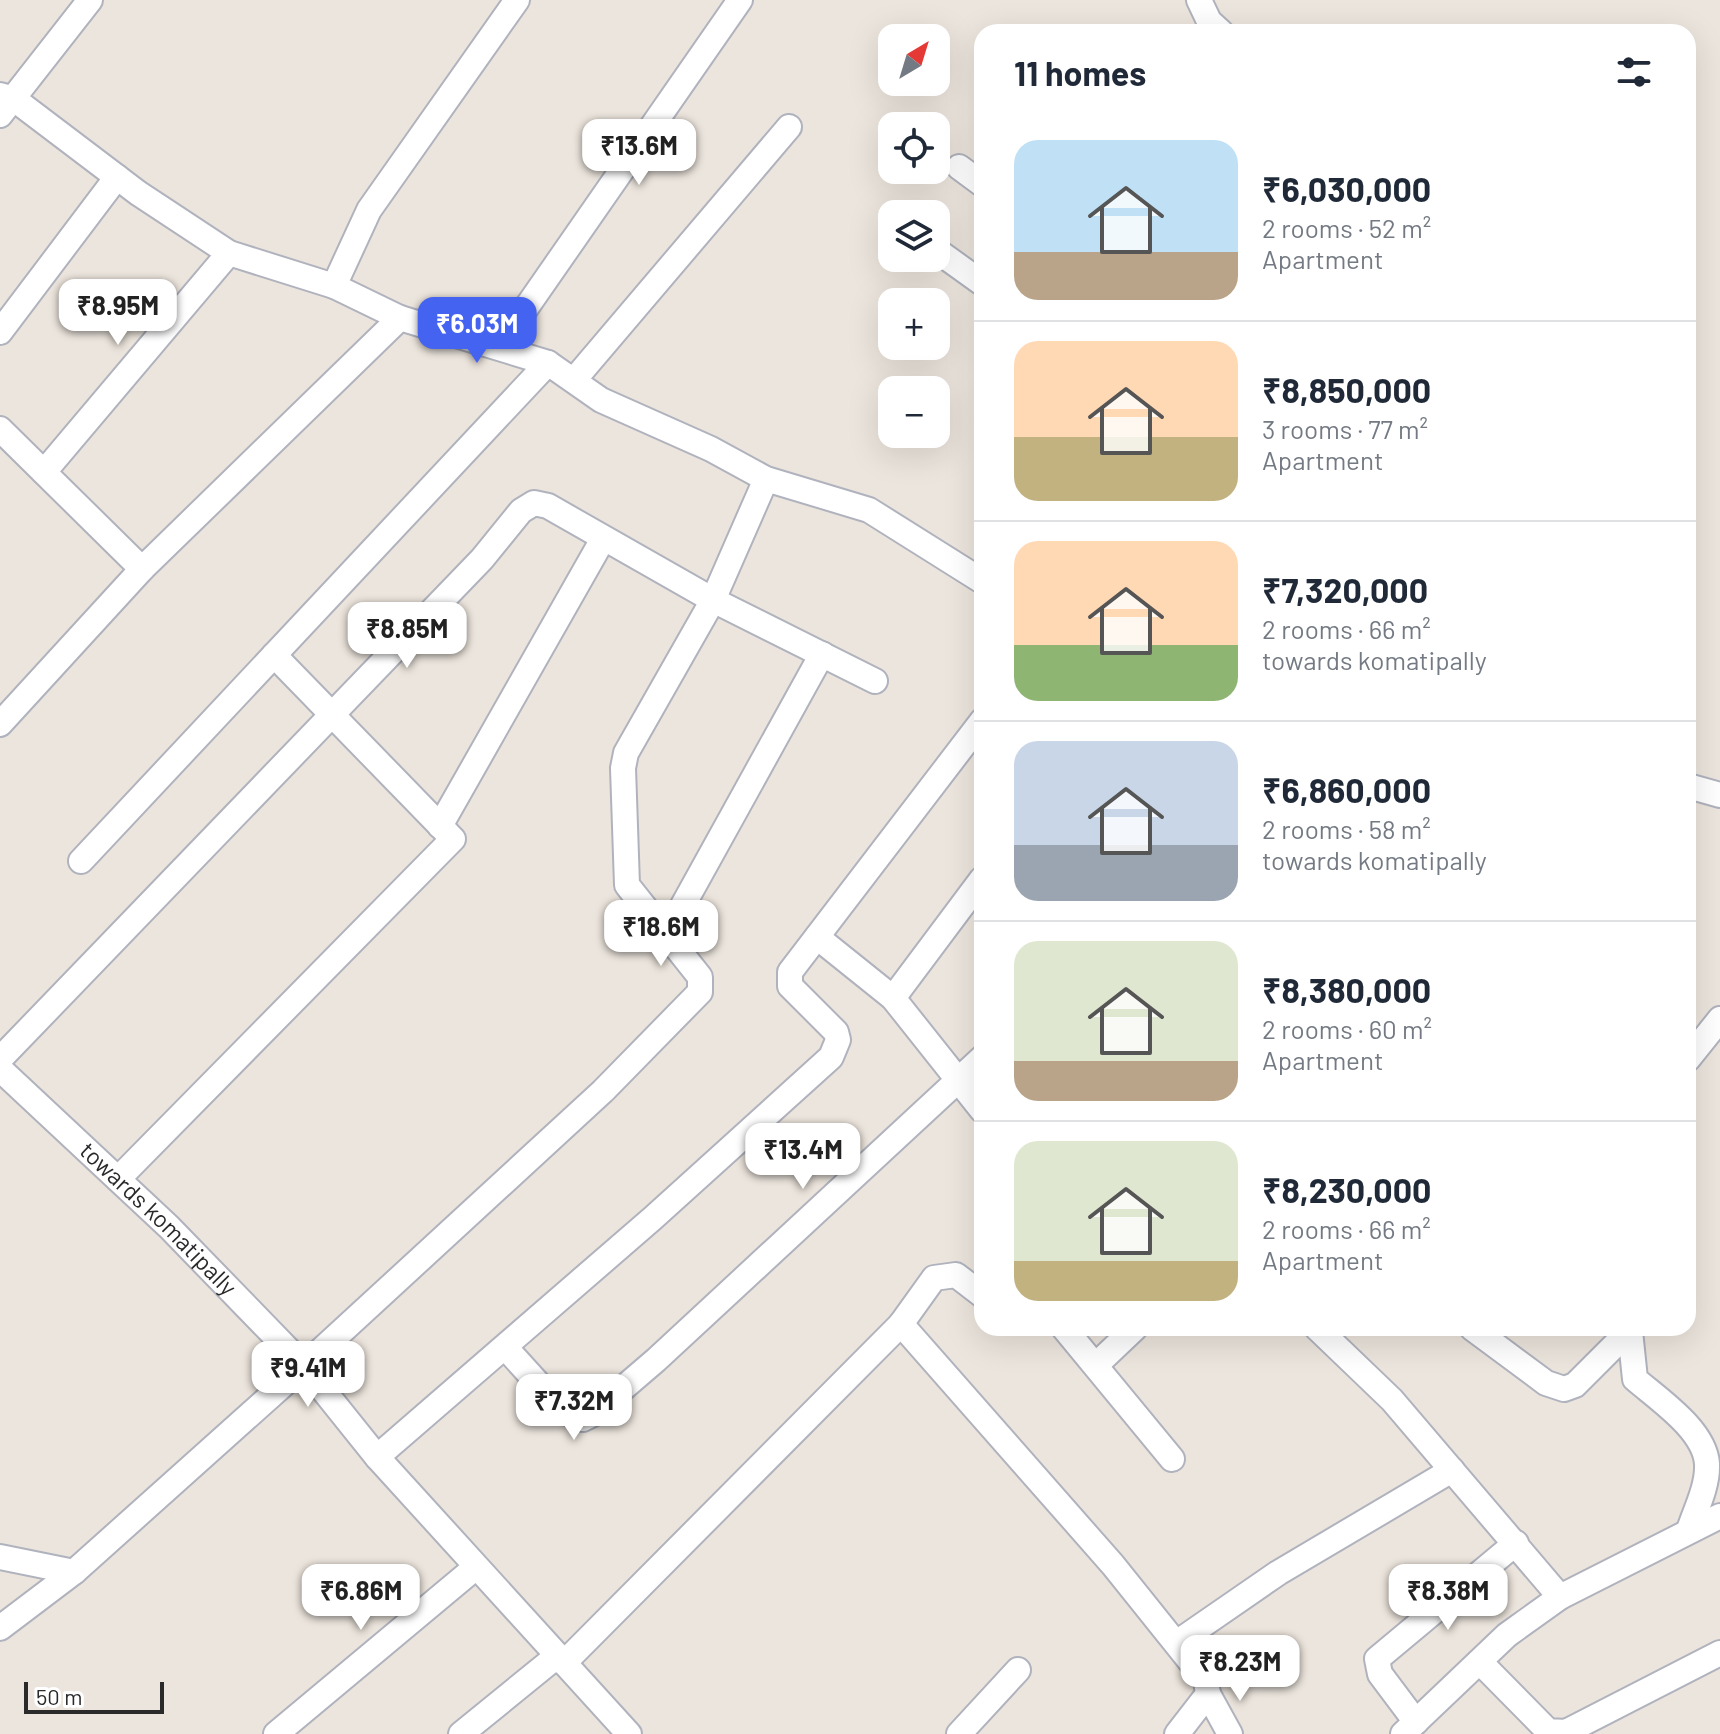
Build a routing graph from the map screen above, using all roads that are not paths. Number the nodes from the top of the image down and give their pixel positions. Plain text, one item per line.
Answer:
1 (90, 0) edge
2 (517, 0) edge
3 (740, 0) edge
4 (1199, 0) edge
5 (1212, 24) edge
6 (5, 103) edge
7 (789, 127) dead end
8 (959, 167) dead end
9 (117, 177) junction
10 (974, 178) edge
11 (229, 253) junction
12 (950, 260) edge
13 (974, 277) edge
14 (334, 286) junction
15 (400, 318) junction
16 (0, 332) edge
17 (499, 347) junction
18 (548, 363) junction
19 (574, 380) junction
20 (0, 429) edge
21 (44, 472) junction
22 (766, 479) junction
23 (603, 539) junction
24 (142, 569) junction
25 (974, 576) edge
26 (713, 600) junction
27 (822, 654) junction
28 (274, 655) junction
29 (875, 681) dead end
30 (332, 713) junction
31 (0, 724) edge
32 (974, 731) edge
33 (1696, 788) edge
34 (1720, 795) edge
35 (440, 826) junction
36 (81, 861) dead end
37 (974, 890) edge
38 (666, 936) junction
39 (817, 937) junction
40 (893, 998) junction
41 (1720, 1019) edge
42 (1696, 1049) edge
43 (0, 1059) edge
44 (974, 1065) edge
45 (0, 1069) edge
46 (956, 1081) junction
47 (974, 1101) edge
48 (118, 1179) junction
49 (974, 1289) edge
50 (901, 1324) junction
51 (1071, 1336) edge
52 (1127, 1336) edge
53 (1325, 1336) edge
54 (1483, 1336) edge
55 (1625, 1336) edge
56 (1631, 1336) edge
57 (505, 1347) junction
58 (1096, 1365) junction
59 (304, 1366) junction
60 (377, 1457) junction
61 (1172, 1459) dead end
62 (1452, 1470) junction
63 (1720, 1516) edge
64 (1689, 1530) junction
65 (1516, 1543) junction
66 (0, 1557) edge
67 (476, 1567) junction
68 (74, 1572) junction
69 (1560, 1597) junction
70 (0, 1628) edge
71 (1178, 1642) junction
72 (1720, 1653) edge
73 (560, 1660) junction
74 (1480, 1662) junction
75 (1018, 1670) dead end
76 (1208, 1694) junction
77 (1409, 1728) edge
78 (276, 1734) edge
79 (461, 1734) edge
80 (629, 1734) edge
81 (959, 1734) edge
82 (1177, 1734) edge
83 (1230, 1734) edge

1 - 6 street
2 - 14 street
3 - 17 street
4 - 5 street
6 - 9 street
7 - 19 street
8 - 10 street
9 - 11 street
9 - 16 street
11 - 14 street
11 - 21 street
12 - 13 street
14 - 15 street
15 - 17 street
15 - 24 street
17 - 18 street
18 - 19 street
18 - 28 street
19 - 22 street
20 - 21 street
21 - 24 street
22 - 25 street
22 - 26 street
23 - 26 street
23 - 30 street
23 - 35 street
24 - 31 street
26 - 27 street
26 - 38 street
27 - 29 street
27 - 38 street
28 - 30 street
28 - 36 street
30 - 35 street
30 - 43 street
32 - 39 street
33 - 34 street
35 - 48 street
37 - 40 street
38 - 59 street
39 - 40 street
39 - 57 street
40 - 46 street
41 - 42 street
44 - 46 street
45 - 48 street, towards komatipally
46 - 47 street
46 - 57 street
48 - 59 street, towards komatipally
49 - 50 street
50 - 71 street
50 - 73 street
51 - 58 street
52 - 58 street
53 - 62 street
54 - 55 street
56 - 64 street
57 - 60 street
58 - 61 street
59 - 60 street, towards komatipally
59 - 68 street
60 - 67 street, towards komatipally
62 - 65 street
62 - 71 street
63 - 64 street
64 - 69 street
65 - 69 street
65 - 77 street
66 - 68 street
67 - 73 street, towards komatipally
67 - 78 street
68 - 70 street
69 - 74 street
71 - 76 street
72 - 74 street
73 - 79 street
73 - 80 street, towards komatipally
74 - 77 street
75 - 81 street
76 - 82 street
76 - 83 street

